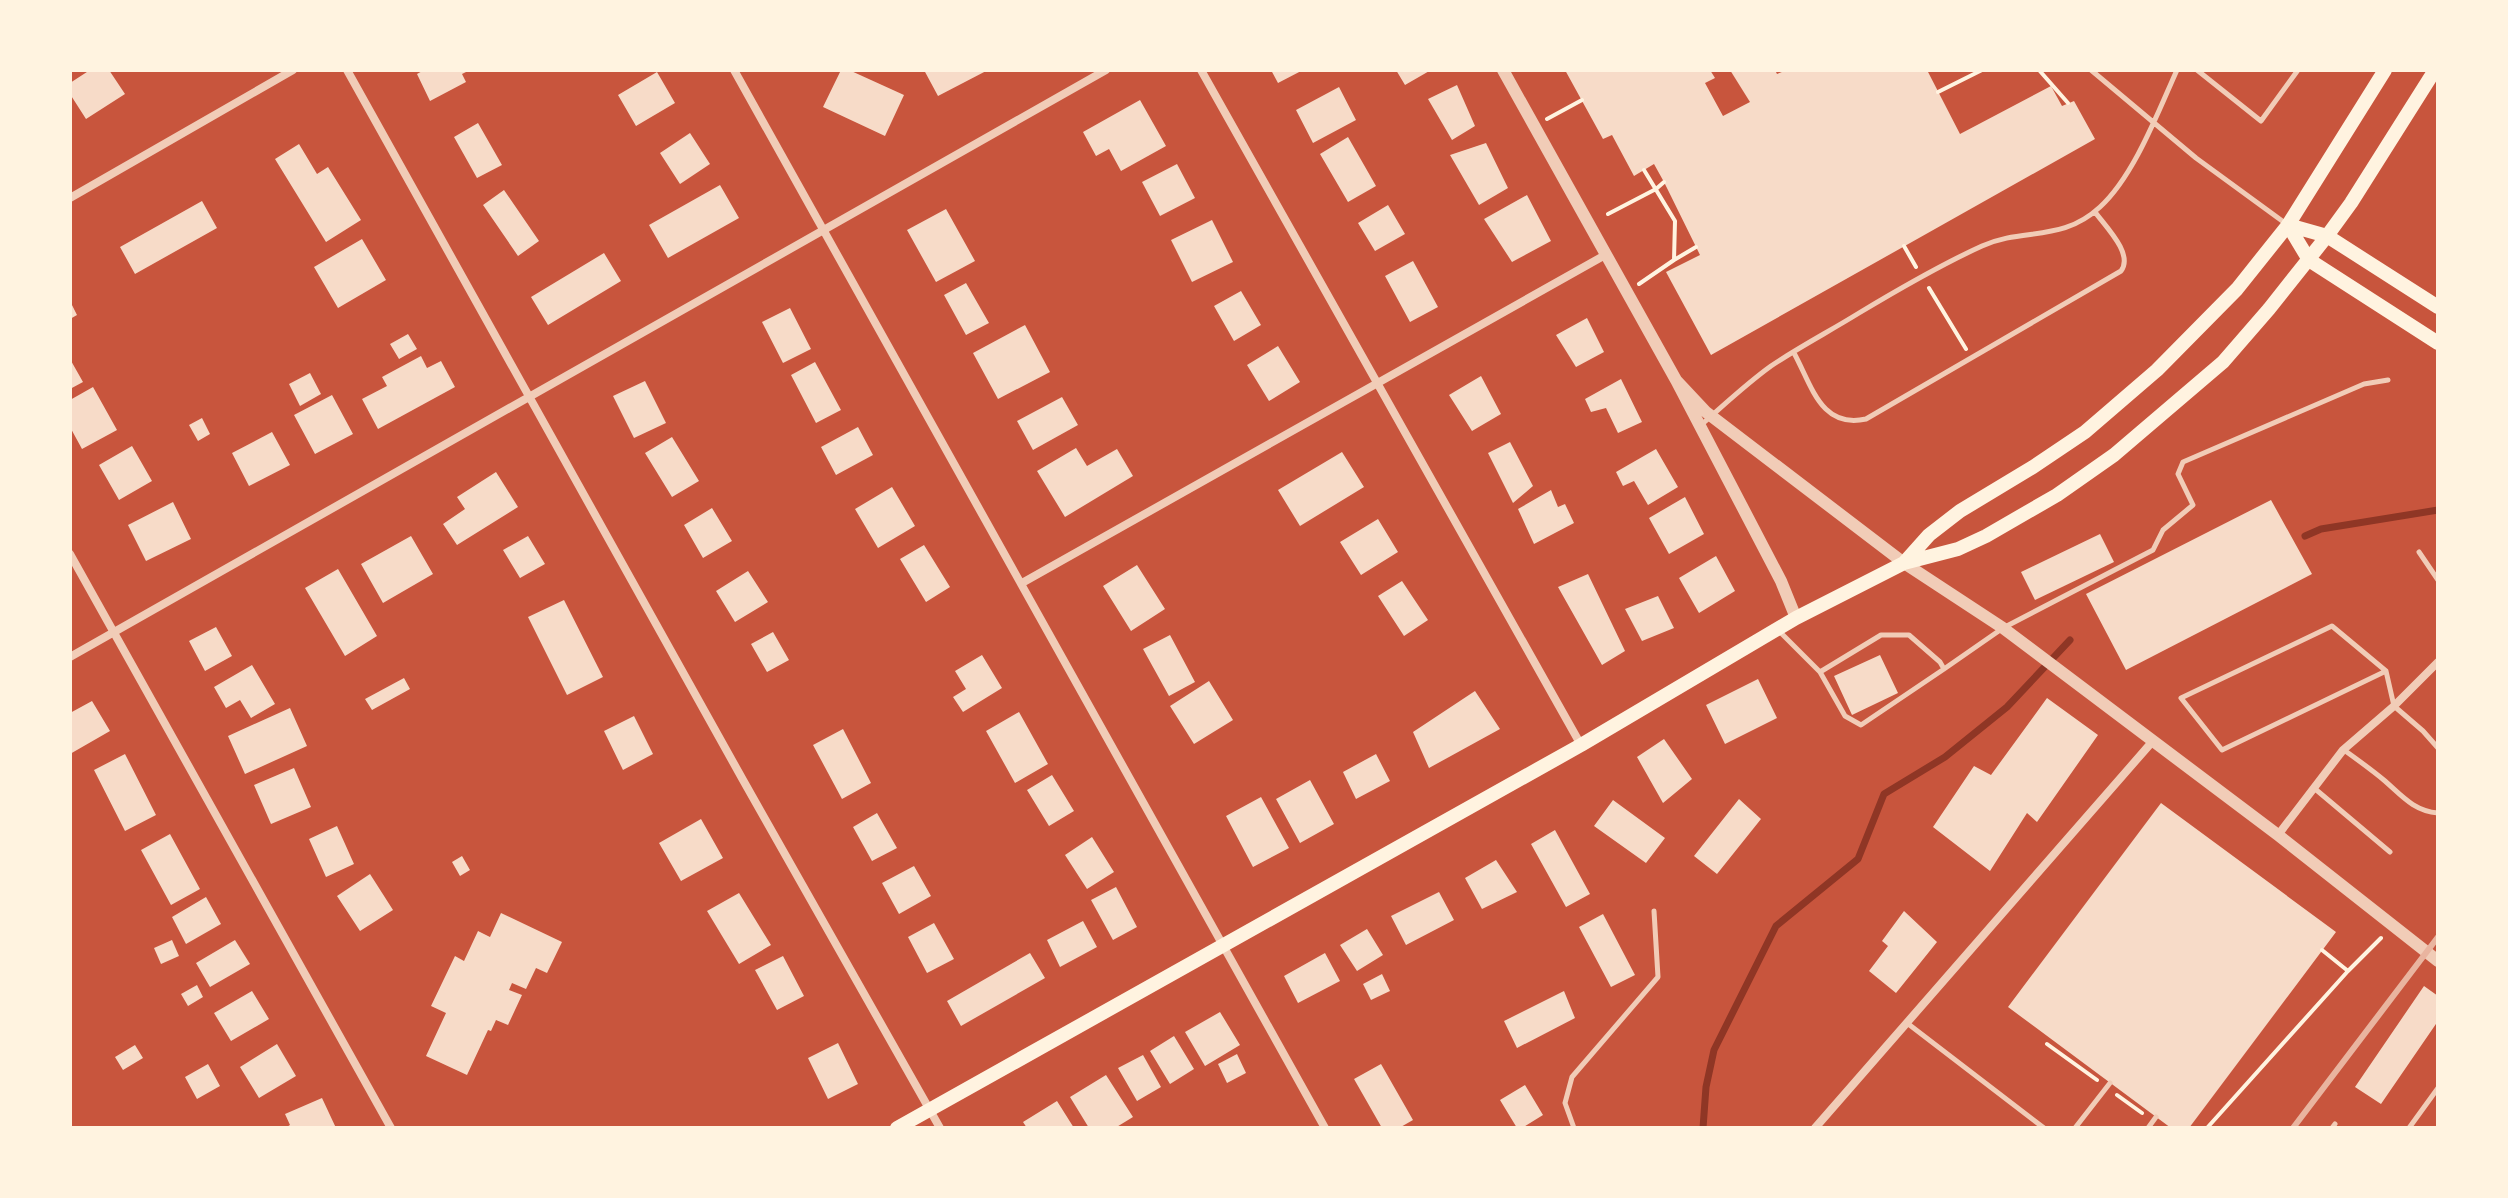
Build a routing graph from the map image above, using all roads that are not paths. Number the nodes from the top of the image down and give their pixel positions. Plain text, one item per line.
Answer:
1 (293, 70) edge
2 (347, 70) edge
3 (734, 70) edge
4 (1106, 70) edge
5 (1201, 70) edge
6 (1503, 70) edge
7 (2091, 70) edge
8 (2177, 70) edge
9 (2197, 70) edge
10 (2298, 70) edge
11 (2385, 70) edge
12 (2435, 70) edge
13 (2152, 123) junction
14 (70, 198) edge
15 (2095, 212) junction
16 (2288, 225) junction
17 (824, 229) junction
18 (2327, 236) junction
19 (1607, 254) junction
20 (2309, 260) junction
21 (2438, 307) edge
22 (2438, 343) edge
23 (1794, 353) junction
24 (1676, 380) junction
25 (2388, 380) dead end
26 (1379, 384) junction
27 (530, 397) junction
28 (1712, 416) junction
29 (1700, 426) junction
30 (2419, 552) dead end
31 (70, 554) edge
32 (1904, 563) junction
33 (2438, 580) edge
34 (1022, 583) junction
35 (1796, 618) junction
36 (2003, 628) junction
37 (1777, 629) junction
38 (113, 632) junction
39 (70, 657) edge
40 (2438, 662) edge
41 (1944, 669) junction
42 (2386, 671) junction
43 (1820, 672) junction
44 (2394, 706) junction
45 (2152, 742) junction
46 (1581, 745) junction
47 (2438, 748) edge
48 (2343, 750) junction
49 (2314, 787) junction
50 (2438, 813) edge
51 (2278, 835) junction
52 (2390, 852) dead end
53 (1654, 911) dead end
54 (1223, 946) junction
55 (2438, 961) edge
56 (1906, 1023) junction
57 (2110, 1083) dead end
58 (2438, 1088) edge
59 (930, 1110) junction
60 (2156, 1117) dead end
61 (391, 1128) edge
62 (897, 1128) edge
63 (940, 1128) edge
64 (1325, 1128) edge
65 (1574, 1128) edge
66 (1815, 1128) edge
67 (2044, 1128) edge
68 (2075, 1128) edge
69 (2148, 1128) edge
70 (2409, 1128) edge

1 - 14 street
2 - 27 street
3 - 17 street
4 - 17 street
5 - 26 street
6 - 19 street
7 - 13 lane
8 - 13 lane
9 - 10 lane
11 - 16 main road
12 - 18 main road
13 - 15 lane
13 - 16 lane
15 - 23 lane
15 - 23 lane
16 - 18 main road
16 - 20 main road
16 - 32 main road
17 - 27 street
17 - 34 street
18 - 20 main road
18 - 21 main road
19 - 24 street
19 - 26 street
20 - 22 main road
20 - 32 main road
23 - 28 lane
24 - 28 street
24 - 29 street
25 - 36 lane
26 - 34 street
26 - 46 street
27 - 38 street
27 - 59 street
28 - 29 lane
28 - 32 street
29 - 35 street
30 - 33 lane
31 - 38 street
32 - 35 main road
32 - 36 street
34 - 54 street
35 - 37 main road
36 - 41 lane
36 - 45 street
37 - 43 lane
37 - 46 main road
38 - 39 street
38 - 61 street
40 - 44 street
41 - 43 lane
41 - 43 lane
42 - 42 lane
42 - 44 lane
44 - 47 lane
44 - 48 street
45 - 51 street
45 - 56 street
46 - 54 main road
48 - 49 street
48 - 50 lane
49 - 51 street
49 - 52 lane
51 - 55 street
53 - 65 lane
54 - 59 main road
54 - 64 street
56 - 66 street
56 - 67 lane
57 - 68 lane
58 - 70 lane
59 - 62 main road
59 - 63 street
60 - 69 lane

